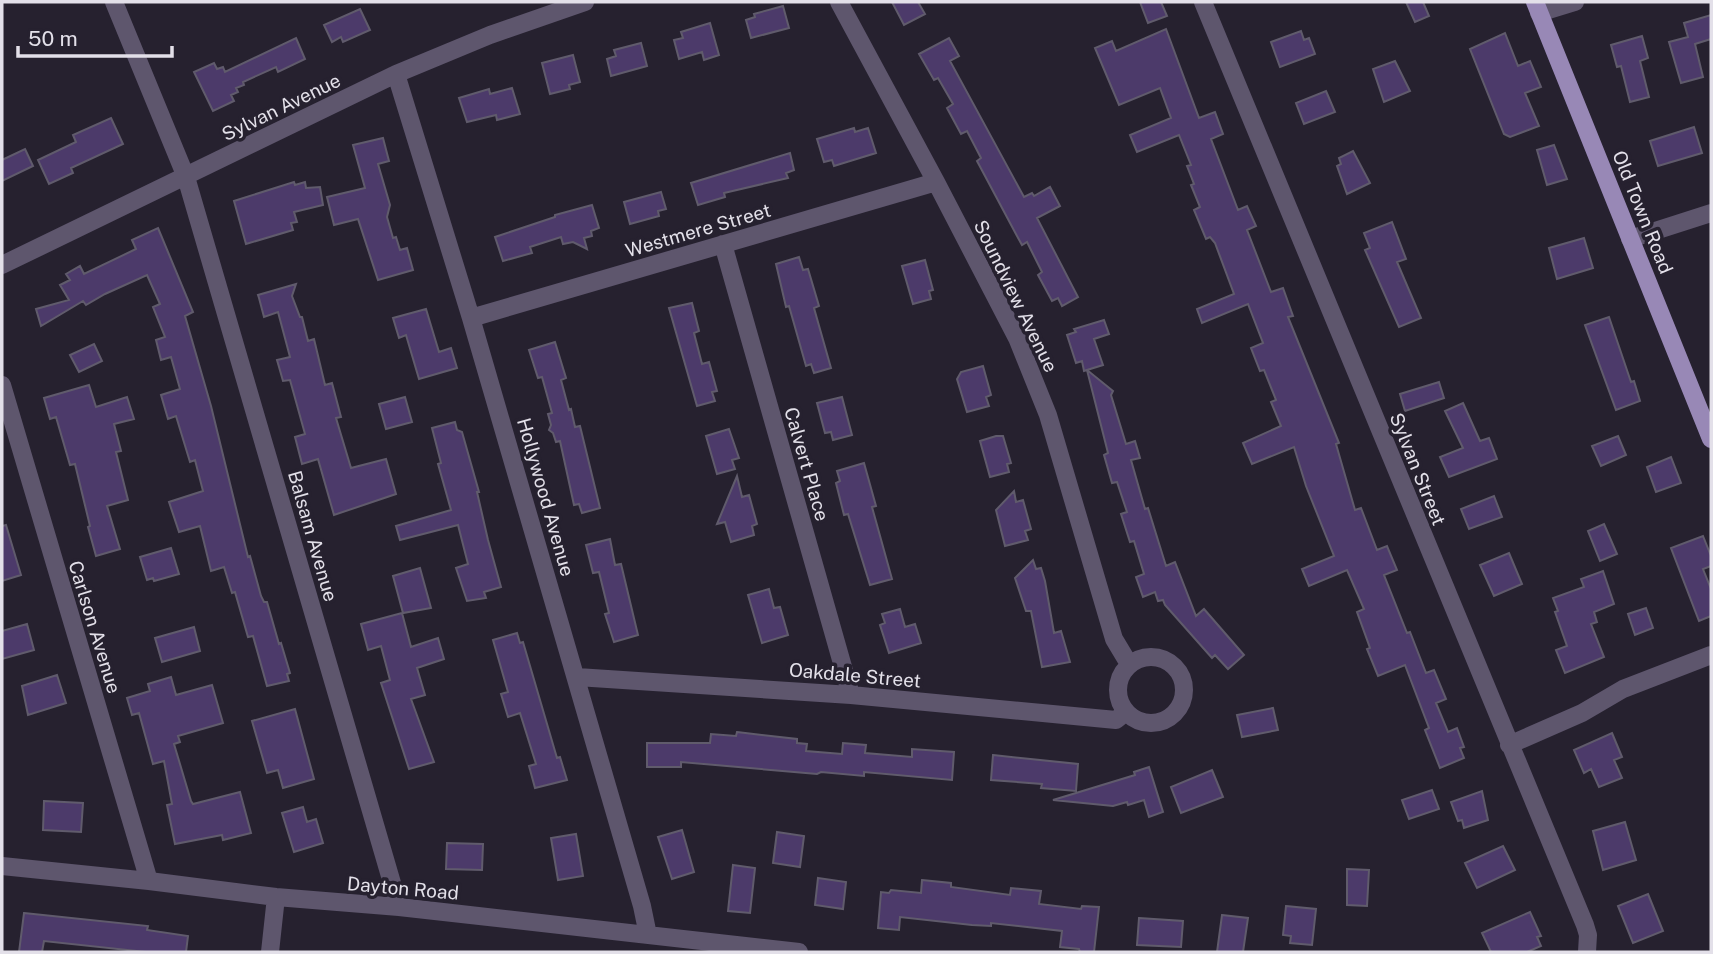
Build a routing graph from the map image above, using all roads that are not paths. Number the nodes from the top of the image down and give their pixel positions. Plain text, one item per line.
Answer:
1 (114, 2) edge
2 (585, 2) edge
3 (839, 2) edge
4 (1203, 2) edge
5 (1575, 2) edge
6 (1537, 7) edge
7 (396, 74) junction
8 (186, 177) junction
9 (936, 182) junction
10 (1711, 213) edge
11 (1630, 239) junction
12 (723, 244) junction
13 (2, 265) edge
14 (471, 317) junction
15 (2, 385) edge
16 (1711, 439) edge
17 (1711, 655) edge
18 (1129, 664) junction
19 (577, 677) junction
20 (851, 695) junction
21 (1126, 712) junction
22 (1509, 745) junction
23 (2, 866) edge
24 (149, 881) junction
25 (276, 897) junction
26 (400, 907) junction
27 (648, 935) junction
28 (270, 952) edge
29 (799, 952) edge
30 (1587, 952) edge

1 - 8 street, Balsam Avenue
2 - 7 street, Sylvan Avenue
3 - 9 street, Soundview Avenue
4 - 22 street, Sylvan Street
5 - 6 street
6 - 11 main road, Old Town Road
7 - 8 street, Sylvan Avenue
7 - 14 street, Hollywood Avenue
8 - 13 street, Sylvan Avenue
8 - 26 street, Balsam Avenue
9 - 12 street, Westmere Street
9 - 18 street, Soundview Avenue
10 - 11 street
11 - 16 main road, Old Town Road
12 - 14 street, Westmere Street
12 - 20 street, Calvert Place
14 - 19 street, Hollywood Avenue
15 - 24 street, Carlson Avenue
17 - 22 street
18 - 21 street
18 - 21 street
19 - 20 street, Oakdale Street
19 - 27 street, Hollywood Avenue
20 - 21 street, Oakdale Street
22 - 30 street, Sylvan Street
23 - 24 street, Dayton Road
24 - 25 street, Dayton Road
25 - 26 street, Dayton Road
25 - 28 street
26 - 27 street, Dayton Road
27 - 29 street, Dayton Road

